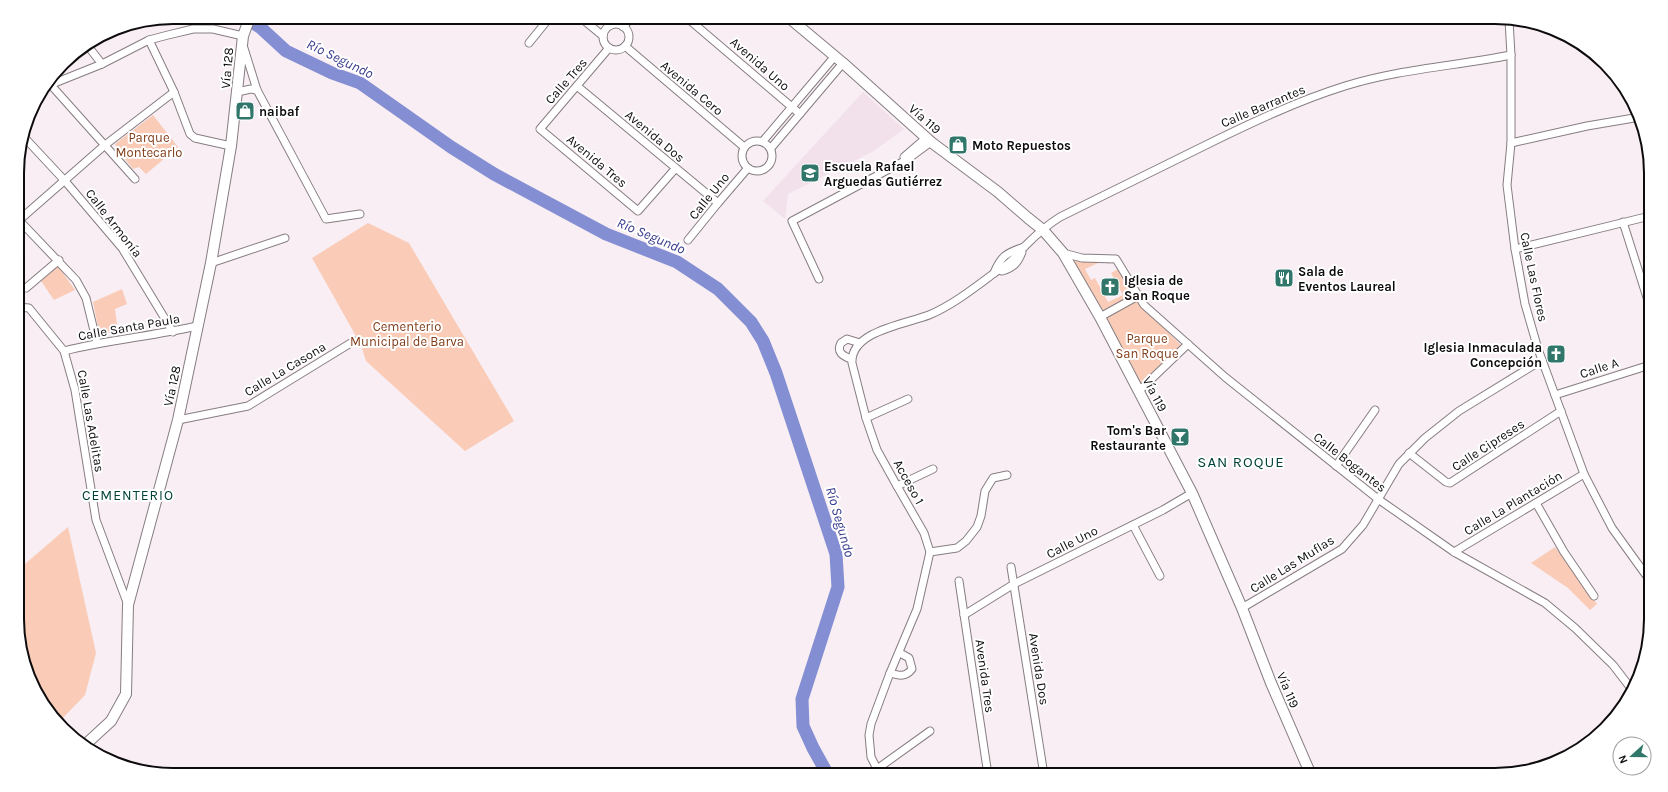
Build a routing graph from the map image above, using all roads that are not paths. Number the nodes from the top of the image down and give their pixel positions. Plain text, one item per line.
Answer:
1 (247, 24) edge
2 (544, 24) edge
3 (588, 24) edge
4 (626, 24) edge
5 (694, 24) edge
6 (796, 24) edge
7 (1509, 24) edge
8 (611, 25) joint
9 (623, 27) junction
10 (243, 36) junction
11 (603, 36) junction
12 (149, 40) junction
13 (529, 43) dead end
14 (625, 46) junction
15 (609, 48) junction
16 (90, 49) edge
17 (1511, 55) junction
18 (839, 60) junction
19 (102, 64) junction
20 (54, 83) edge
21 (578, 86) junction
22 (51, 87) edge
23 (257, 90) junction
24 (174, 92) junction
25 (237, 92) junction
26 (792, 107) junction
27 (800, 114) junction
28 (1634, 118) edge
29 (540, 128) joint
30 (928, 140) junction
31 (28, 141) edge
32 (763, 141) junction
33 (1511, 143) junction
34 (104, 145) junction
35 (231, 146) junction
36 (744, 147) junction
37 (771, 148) junction
38 (748, 168) junction
39 (676, 169) junction
40 (135, 179) dead end
41 (65, 181) junction
42 (718, 203) junction
43 (360, 214) dead end
44 (24, 215) edge
45 (1644, 217) edge
46 (1623, 222) junction
47 (24, 226) edge
48 (1043, 230) junction
49 (285, 238) dead end
50 (688, 240) dead end
51 (1514, 250) junction
52 (1063, 253) junction
53 (59, 260) junction
54 (211, 263) junction
55 (819, 279) dead end
56 (26, 288) dead end
57 (1644, 288) edge
58 (1138, 296) junction
59 (24, 308) edge
60 (1100, 317) junction
61 (197, 326) junction
62 (173, 332) junction
63 (354, 341) dead end
64 (96, 343) junction
65 (860, 343) junction
66 (1188, 344) junction
67 (64, 351) junction
68 (851, 359) junction
69 (1542, 360) junction
70 (1644, 367) edge
71 (1139, 391) junction
72 (1555, 395) junction
73 (908, 399) dead end
74 (1375, 410) dead end
75 (1561, 411) junction
76 (866, 418) junction
77 (178, 420) junction
78 (1409, 453) junction
79 (1336, 466) junction
80 (933, 469) dead end
81 (1584, 474) junction
82 (1007, 475) dead end
83 (897, 486) junction
84 (1192, 493) junction
85 (1378, 499) junction
86 (1536, 503) junction
87 (1134, 525) junction
88 (930, 552) junction
89 (1454, 552) junction
90 (1011, 567) dead end
91 (1644, 572) edge
92 (1160, 576) dead end
93 (959, 581) dead end
94 (1014, 584) junction
95 (1594, 596) dead end
96 (128, 605) junction
97 (1242, 608) junction
98 (964, 615) junction
99 (900, 653) junction
100 (890, 673) junction
101 (1629, 685) edge
102 (930, 731) dead end
103 (88, 742) edge
104 (877, 768) edge
105 (878, 768) edge
106 (987, 768) edge
107 (1043, 768) edge
108 (1308, 768) edge

1 - 10 main road, Vía 128
2 - 13 street
3 - 11 street
4 - 9 street
5 - 26 street, Avenida Uno
6 - 18 main road, Vía 119
7 - 17 street, Calle Las Flores
8 - 9 street
8 - 11 street
9 - 14 street
10 - 12 street
10 - 23 street
10 - 25 main road, Vía 128
11 - 15 street
12 - 19 street
12 - 24 street
14 - 15 street
14 - 36 street, Avenida Cero
15 - 21 street, Calle Tres
16 - 19 street
17 - 33 street, Calle Las Flores
17 - 48 street, Calle Barrantes
18 - 26 street
18 - 27 street
18 - 30 main road, Vía 119
19 - 20 street
21 - 29 street, Calle Tres
21 - 39 street, Avenida Dos
22 - 34 street
23 - 25 street
23 - 43 street
24 - 34 street
24 - 35 street
25 - 35 main road, Vía 128
26 - 27 street, Avenida Uno
26 - 32 street
27 - 37 street
28 - 33 street
29 - 39 street, Avenida Tres
30 - 48 main road, Vía 119
30 - 55 street
31 - 41 street, Calle Armonía
32 - 36 street
32 - 37 street
33 - 51 street, Calle Las Flores
34 - 40 street
34 - 41 street
35 - 54 main road, Vía 128
36 - 38 street
37 - 38 street
38 - 42 street, Calle Uno
39 - 42 street, Avenida Dos
41 - 44 street
41 - 62 street, Calle Armonía
42 - 50 street, Calle Uno
45 - 46 street
46 - 51 street
46 - 57 street
47 - 53 street
48 - 52 main road, Vía 119
48 - 65 street
49 - 54 street
51 - 69 street, Calle Las Flores
52 - 58 street, Calle Bogantes
52 - 60 main road, Vía 119
53 - 56 street
53 - 64 street
54 - 61 main road, Vía 128
58 - 60 street
58 - 66 street, Calle Bogantes
59 - 67 street, Calle Las Adelitas
60 - 71 main road, Vía 119
61 - 62 street, Calle Santa Paula
61 - 77 main road, Vía 128
62 - 64 street, Calle Santa Paula
63 - 77 street, Calle La Casona
64 - 67 street, Calle Santa Paula
65 - 68 street
65 - 68 street
66 - 71 street
66 - 79 street, Calle Bogantes
67 - 96 street, Calle Las Adelitas
68 - 76 street, Acceso 1
69 - 72 street, Calle Las Flores
69 - 78 street, Calle Las Muflas
70 - 72 street, Calle A
71 - 84 main road, Vía 119
72 - 75 street, Calle Las Flores
73 - 76 street
74 - 79 street
75 - 78 street, Calle Cipreses
75 - 81 street, Calle Las Flores
76 - 83 street, Acceso 1
77 - 96 main road, Vía 128
78 - 85 street, Calle Las Muflas
79 - 85 street, Calle Bogantes
80 - 83 street
81 - 86 street, Calle La Plantación
81 - 91 street, Calle Las Flores
82 - 88 street
83 - 88 street, Acceso 1
84 - 87 street, Calle Uno
84 - 97 main road, Vía 119
85 - 89 street, Calle Bogantes
85 - 97 street, Calle Las Muflas
86 - 89 street, Calle La Plantación
86 - 95 street
87 - 92 street
87 - 94 street, Calle Uno
88 - 99 street
89 - 101 street, Calle Bogantes
90 - 94 street, Avenida Dos
93 - 98 street, Avenida Tres
94 - 98 street, Calle Uno
94 - 107 street, Avenida Dos
96 - 103 main road, Vía 128
97 - 108 main road, Vía 119
98 - 106 street, Avenida Tres
99 - 100 street
99 - 100 street
100 - 104 street
102 - 105 street

